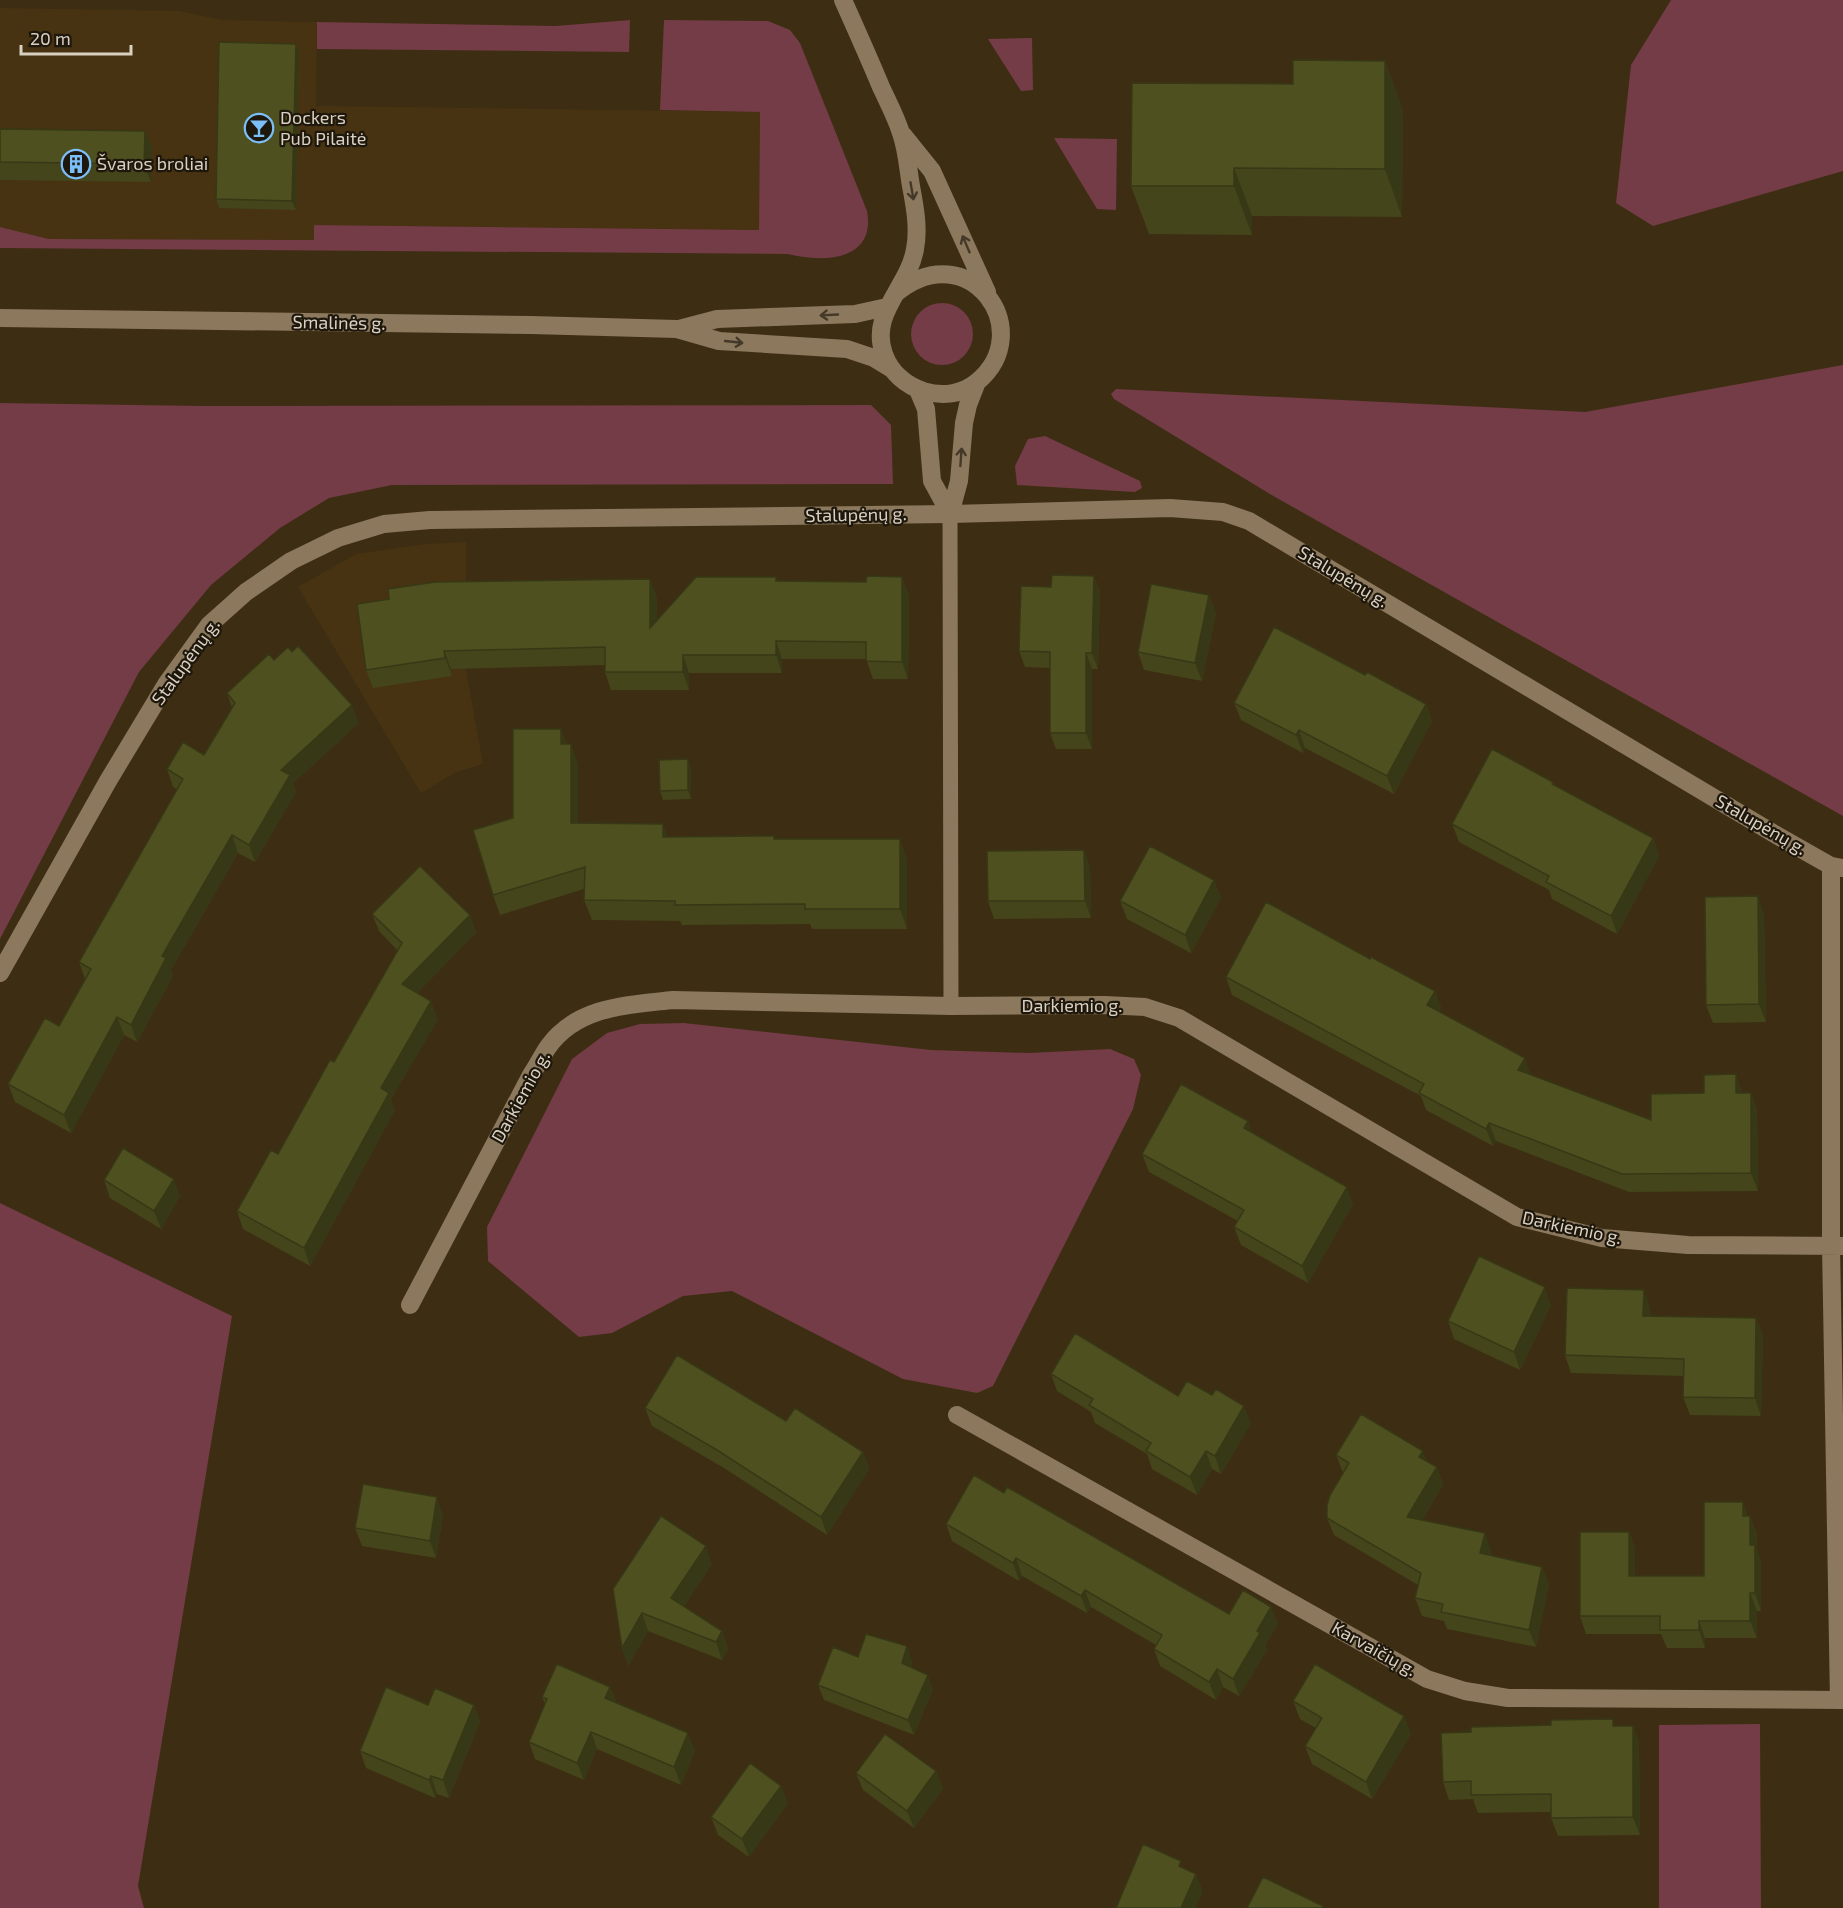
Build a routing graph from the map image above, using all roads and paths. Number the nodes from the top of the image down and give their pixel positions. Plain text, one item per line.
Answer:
1 (843, 0) edge
2 (902, 134) junction
3 (989, 298) junction
4 (891, 300) junction
5 (0, 318) edge
6 (677, 329) junction
7 (892, 369) junction
8 (977, 382) junction
9 (918, 390) junction
10 (950, 514) junction
11 (1837, 867) edge
12 (0, 973) edge
13 (951, 1006) junction
14 (1837, 1246) edge
15 (410, 1305) dead end
16 (957, 1415) dead end
17 (1841, 1700) edge

1 - 2 street
3 -> 2 street
2 -> 4 street
3 - 4 street
3 - 8 street
4 -> 6 street, Smalinės g.
4 - 7 street
5 - 6 street, Smalinės g.
6 -> 7 street, Smalinės g.
7 - 9 street
8 - 9 street
10 -> 8 street
9 - 10 street
10 - 11 street, Stalupėnų g.
10 - 12 street, Stalupėnų g.
10 - 13 lane
11 - 14 street
13 - 14 street, Darkiemio g.
13 - 15 street, Darkiemio g.
14 - 17 street
16 - 17 street, Karvaičių g.

